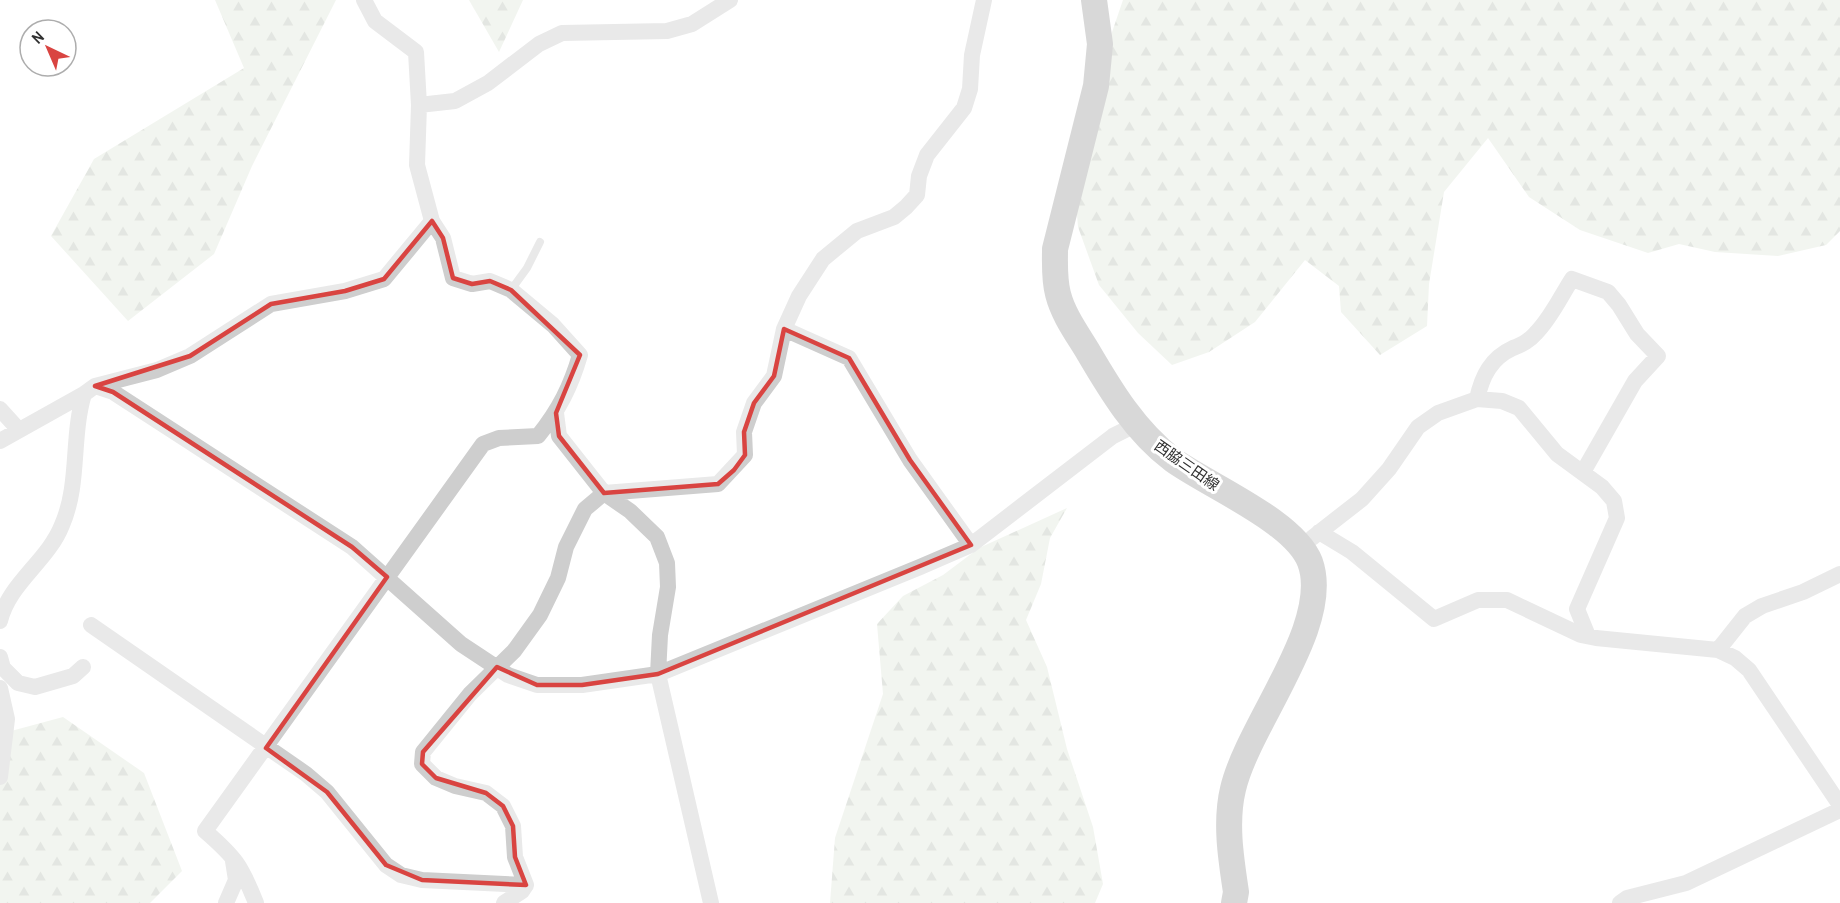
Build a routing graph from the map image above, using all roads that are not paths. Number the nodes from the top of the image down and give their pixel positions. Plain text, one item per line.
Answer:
1 (364, 0) edge
2 (729, 0) edge
3 (984, 0) edge
4 (1095, 0) edge
5 (419, 105) junction
6 (432, 220) junction
7 (540, 242) dead end
8 (512, 290) junction
9 (784, 329) junction
10 (89, 390) junction
11 (1478, 399) junction
12 (0, 409) edge
13 (556, 414) junction
14 (1135, 425) junction
15 (19, 430) junction
16 (0, 441) edge
17 (1583, 472) junction
18 (604, 493) junction
19 (1310, 538) junction
20 (971, 546) junction
21 (1840, 574) edge
22 (387, 577) junction
23 (0, 621) edge
24 (91, 625) dead end
25 (1588, 636) junction
26 (1718, 650) junction
27 (0, 657) edge
28 (82, 667) dead end
29 (497, 667) junction
30 (658, 674) junction
31 (0, 688) edge
32 (266, 748) junction
33 (0, 777) edge
34 (1840, 805) edge
35 (1840, 810) edge
36 (226, 848) junction
37 (526, 885) junction
38 (226, 903) edge
39 (256, 903) edge
40 (504, 903) edge
41 (711, 903) edge
42 (1234, 903) edge
43 (1620, 903) edge

1 - 5 street
2 - 5 street
3 - 9 street
4 - 14 main road, 西脇三田線
5 - 6 street
6 - 8 street
6 - 10 street
7 - 8 lane
8 - 13 street
9 - 18 street
9 - 20 street
10 - 15 street
10 - 22 street
10 - 23 street
11 - 17 street
11 - 17 street
11 - 19 street
12 - 15 street
13 - 18 street
13 - 22 street
14 - 19 main road, 西脇三田線
14 - 20 street
15 - 16 street
17 - 25 street
18 - 29 street
18 - 30 street
19 - 25 street
19 - 42 main road, 西脇三田線
20 - 30 street
21 - 26 street
22 - 29 street
22 - 32 street
24 - 32 street
25 - 26 street
26 - 34 street
27 - 28 street
29 - 30 street
29 - 37 street
30 - 41 street
31 - 33 street
32 - 36 street
32 - 37 street
35 - 43 street
36 - 38 street
36 - 39 street
37 - 40 street

